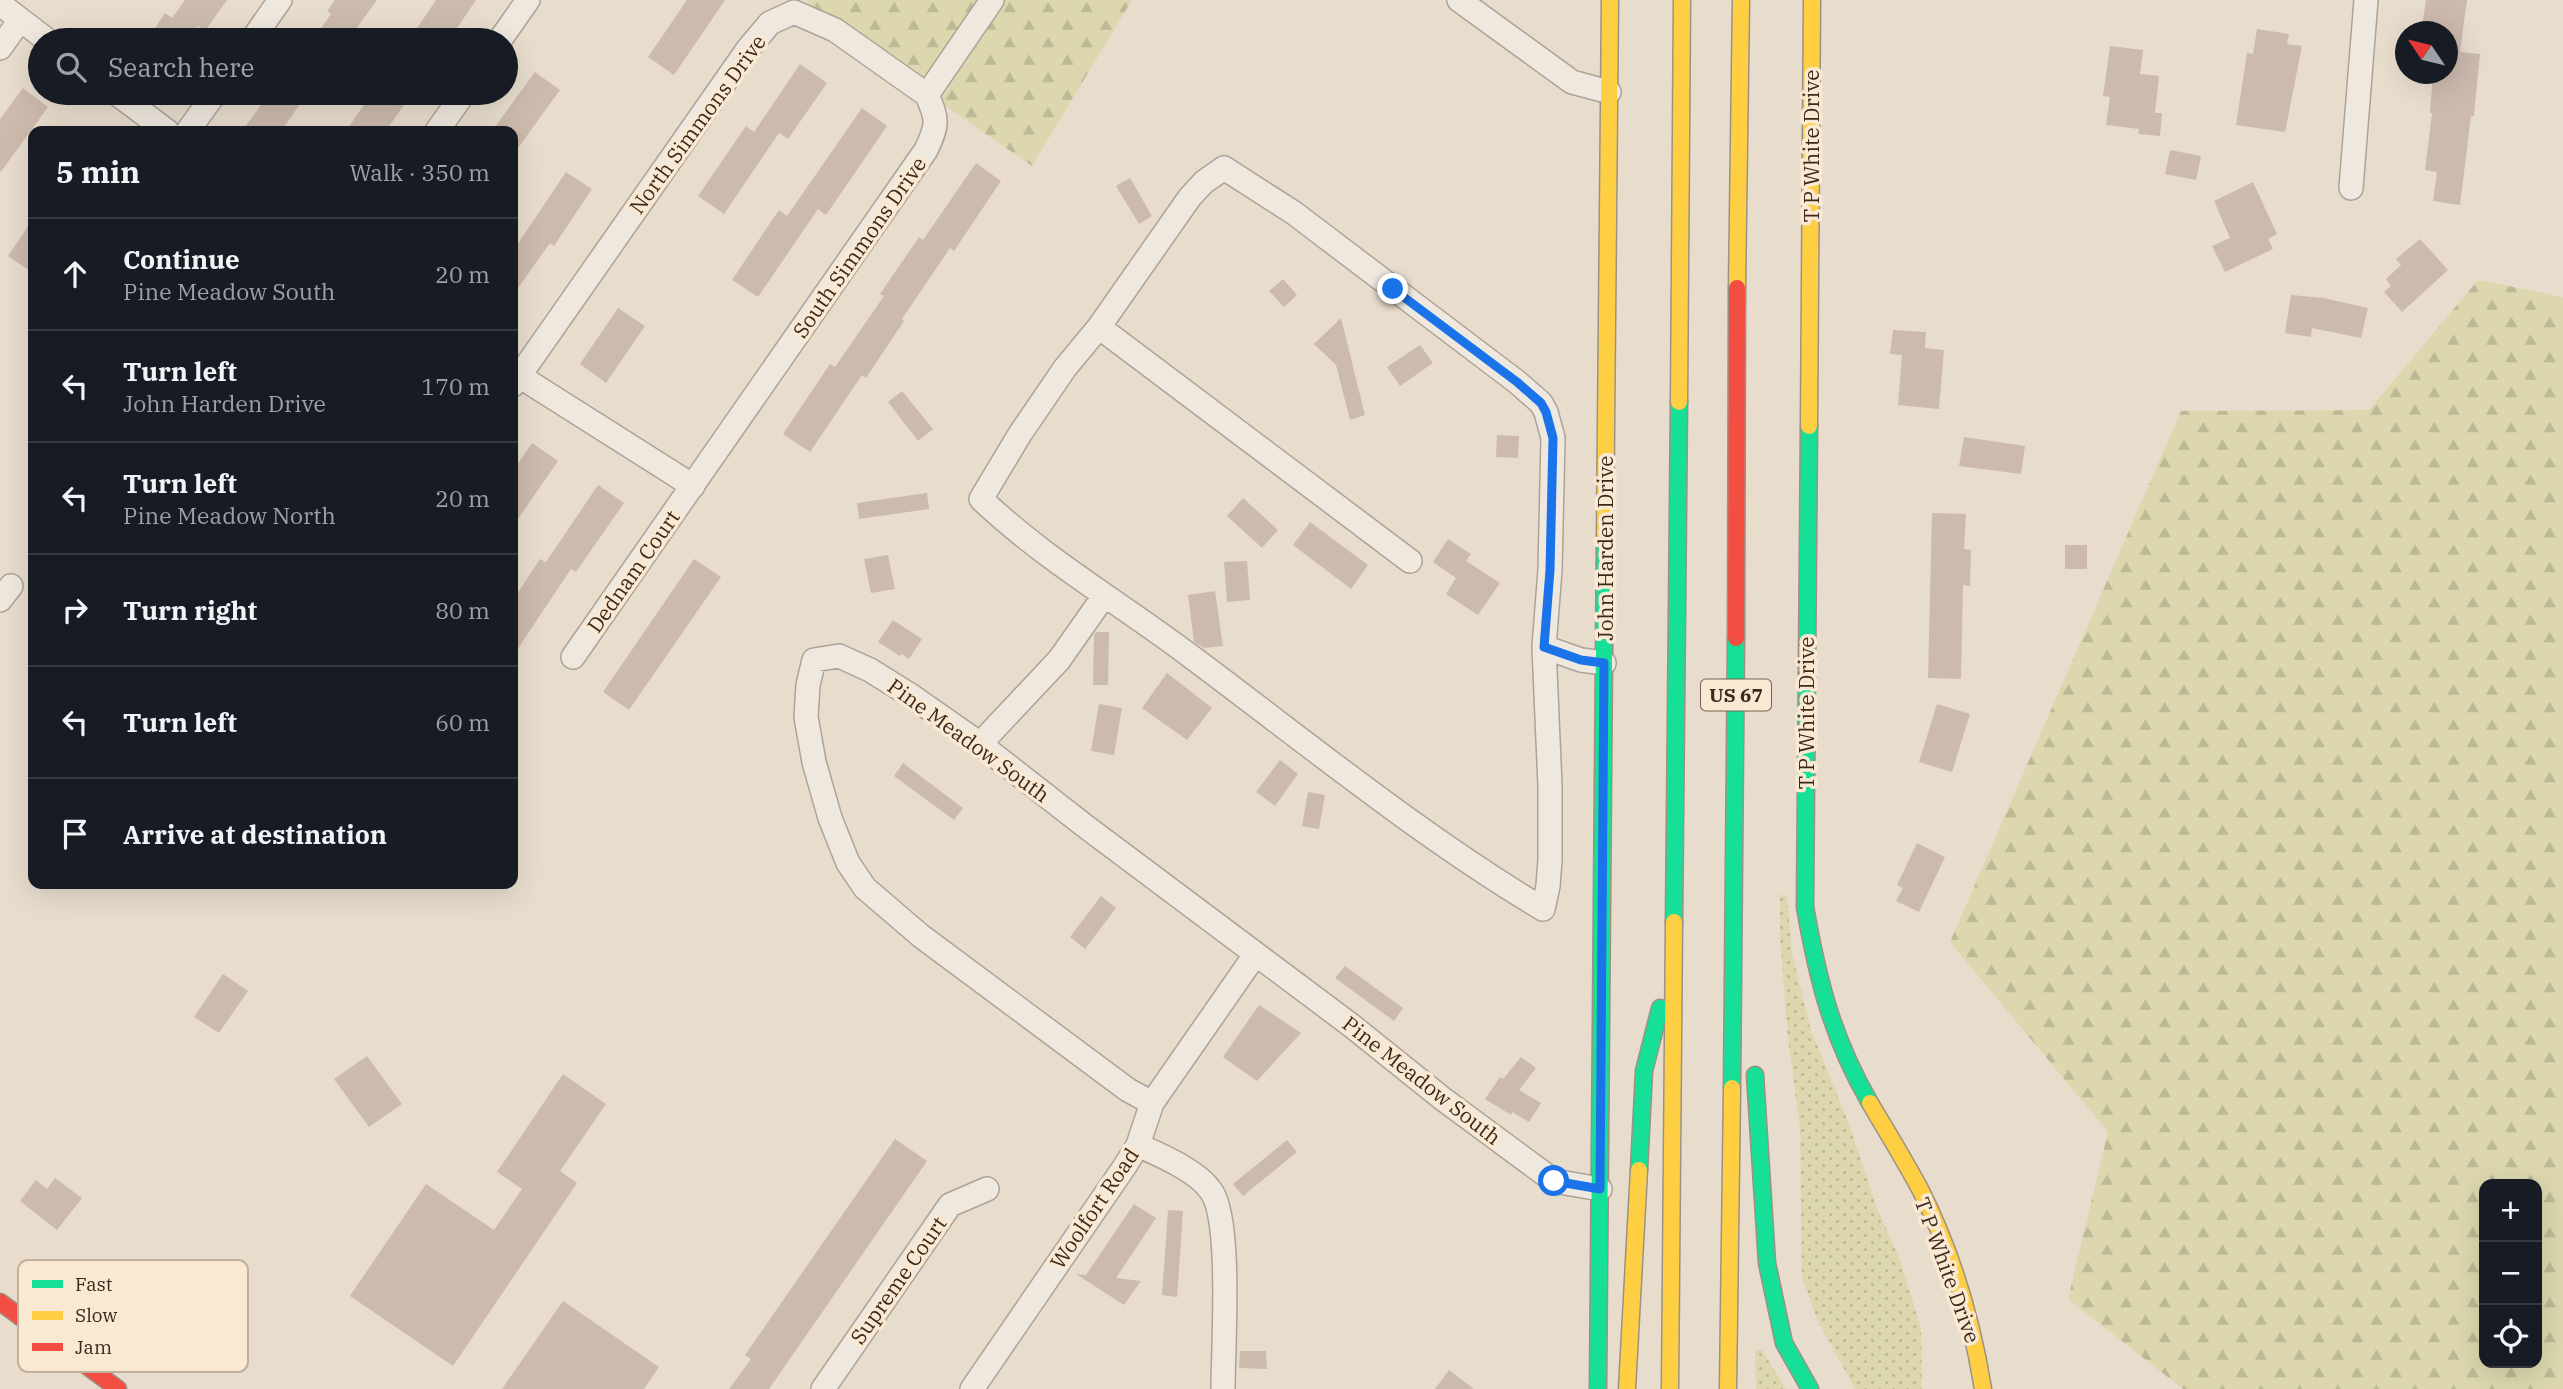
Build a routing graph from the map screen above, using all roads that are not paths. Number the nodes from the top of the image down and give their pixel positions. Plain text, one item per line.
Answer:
1 (280, 0) edge
2 (528, 0) edge
3 (992, 0) edge
4 (1459, 0) edge
5 (1610, 0) edge
6 (1682, 0) edge
7 (1741, 0) edge
8 (1812, 0) edge
9 (2366, 0) edge
10 (0, 4) edge
11 (20, 20) junction
12 (31, 28) edge
13 (260, 28) edge
14 (508, 28) edge
15 (0, 48) edge
16 (1609, 92) junction
17 (927, 95) junction
18 (132, 105) edge
19 (206, 105) edge
20 (455, 105) edge
21 (160, 126) edge
22 (192, 126) edge
23 (441, 126) edge
24 (2351, 188) dead end
25 (1099, 327) junction
26 (518, 374) edge
27 (518, 380) edge
28 (693, 486) junction
29 (1410, 561) dead end
30 (1104, 596) junction
31 (1544, 647) junction
32 (573, 657) dead end
33 (1604, 663) junction
34 (980, 744) junction
35 (1735, 837) junction
36 (1675, 944) junction
37 (1255, 954) junction
38 (1749, 1000) dead end
39 (1754, 1055) dead end
40 (1152, 1104) junction
41 (1139, 1145) junction
42 (987, 1189) dead end
43 (1600, 1189) junction
44 (0, 1302) edge
45 (18, 1315) edge
46 (95, 1372) edge
47 (118, 1389) edge
48 (823, 1389) edge
49 (972, 1389) edge
50 (1223, 1389) edge
51 (1598, 1389) edge
52 (1627, 1389) edge
53 (1670, 1389) edge
54 (1728, 1389) edge
55 (1810, 1389) edge
56 (1983, 1389) edge

1 - 13 street
2 - 14 street
3 - 17 street
4 - 16 street
5 - 16 main road, John Harden Drive
6 - 36 main road, US 67
7 - 35 main road, US 67
8 - 56 main road, T P White Drive
9 - 24 street
10 - 11 street
11 - 12 street
11 - 15 street
16 - 33 main road, John Harden Drive
17 - 26 street, North Simmons Drive
17 - 28 street, South Simmons Drive
18 - 21 street
19 - 22 street
20 - 23 street
25 - 29 street
25 - 30 street
25 - 31 street
27 - 28 street
28 - 32 street, Dednam Court
30 - 31 street
30 - 34 street
31 - 33 street
33 - 43 main road, John Harden Drive
34 - 37 street, Pine Meadow South
34 - 40 street, Pine Meadow South
35 - 38 main road
35 - 54 main road, US 67
36 - 52 main road
36 - 53 main road, US 67
37 - 40 street, Woolfort Road
37 - 43 street, Pine Meadow South
39 - 55 main road
40 - 41 street, Woolfort Road
41 - 49 street, Woolfort Road
41 - 50 street
42 - 48 street, Supreme Court
43 - 51 main road, John Harden Drive
44 - 45 main road
46 - 47 main road

